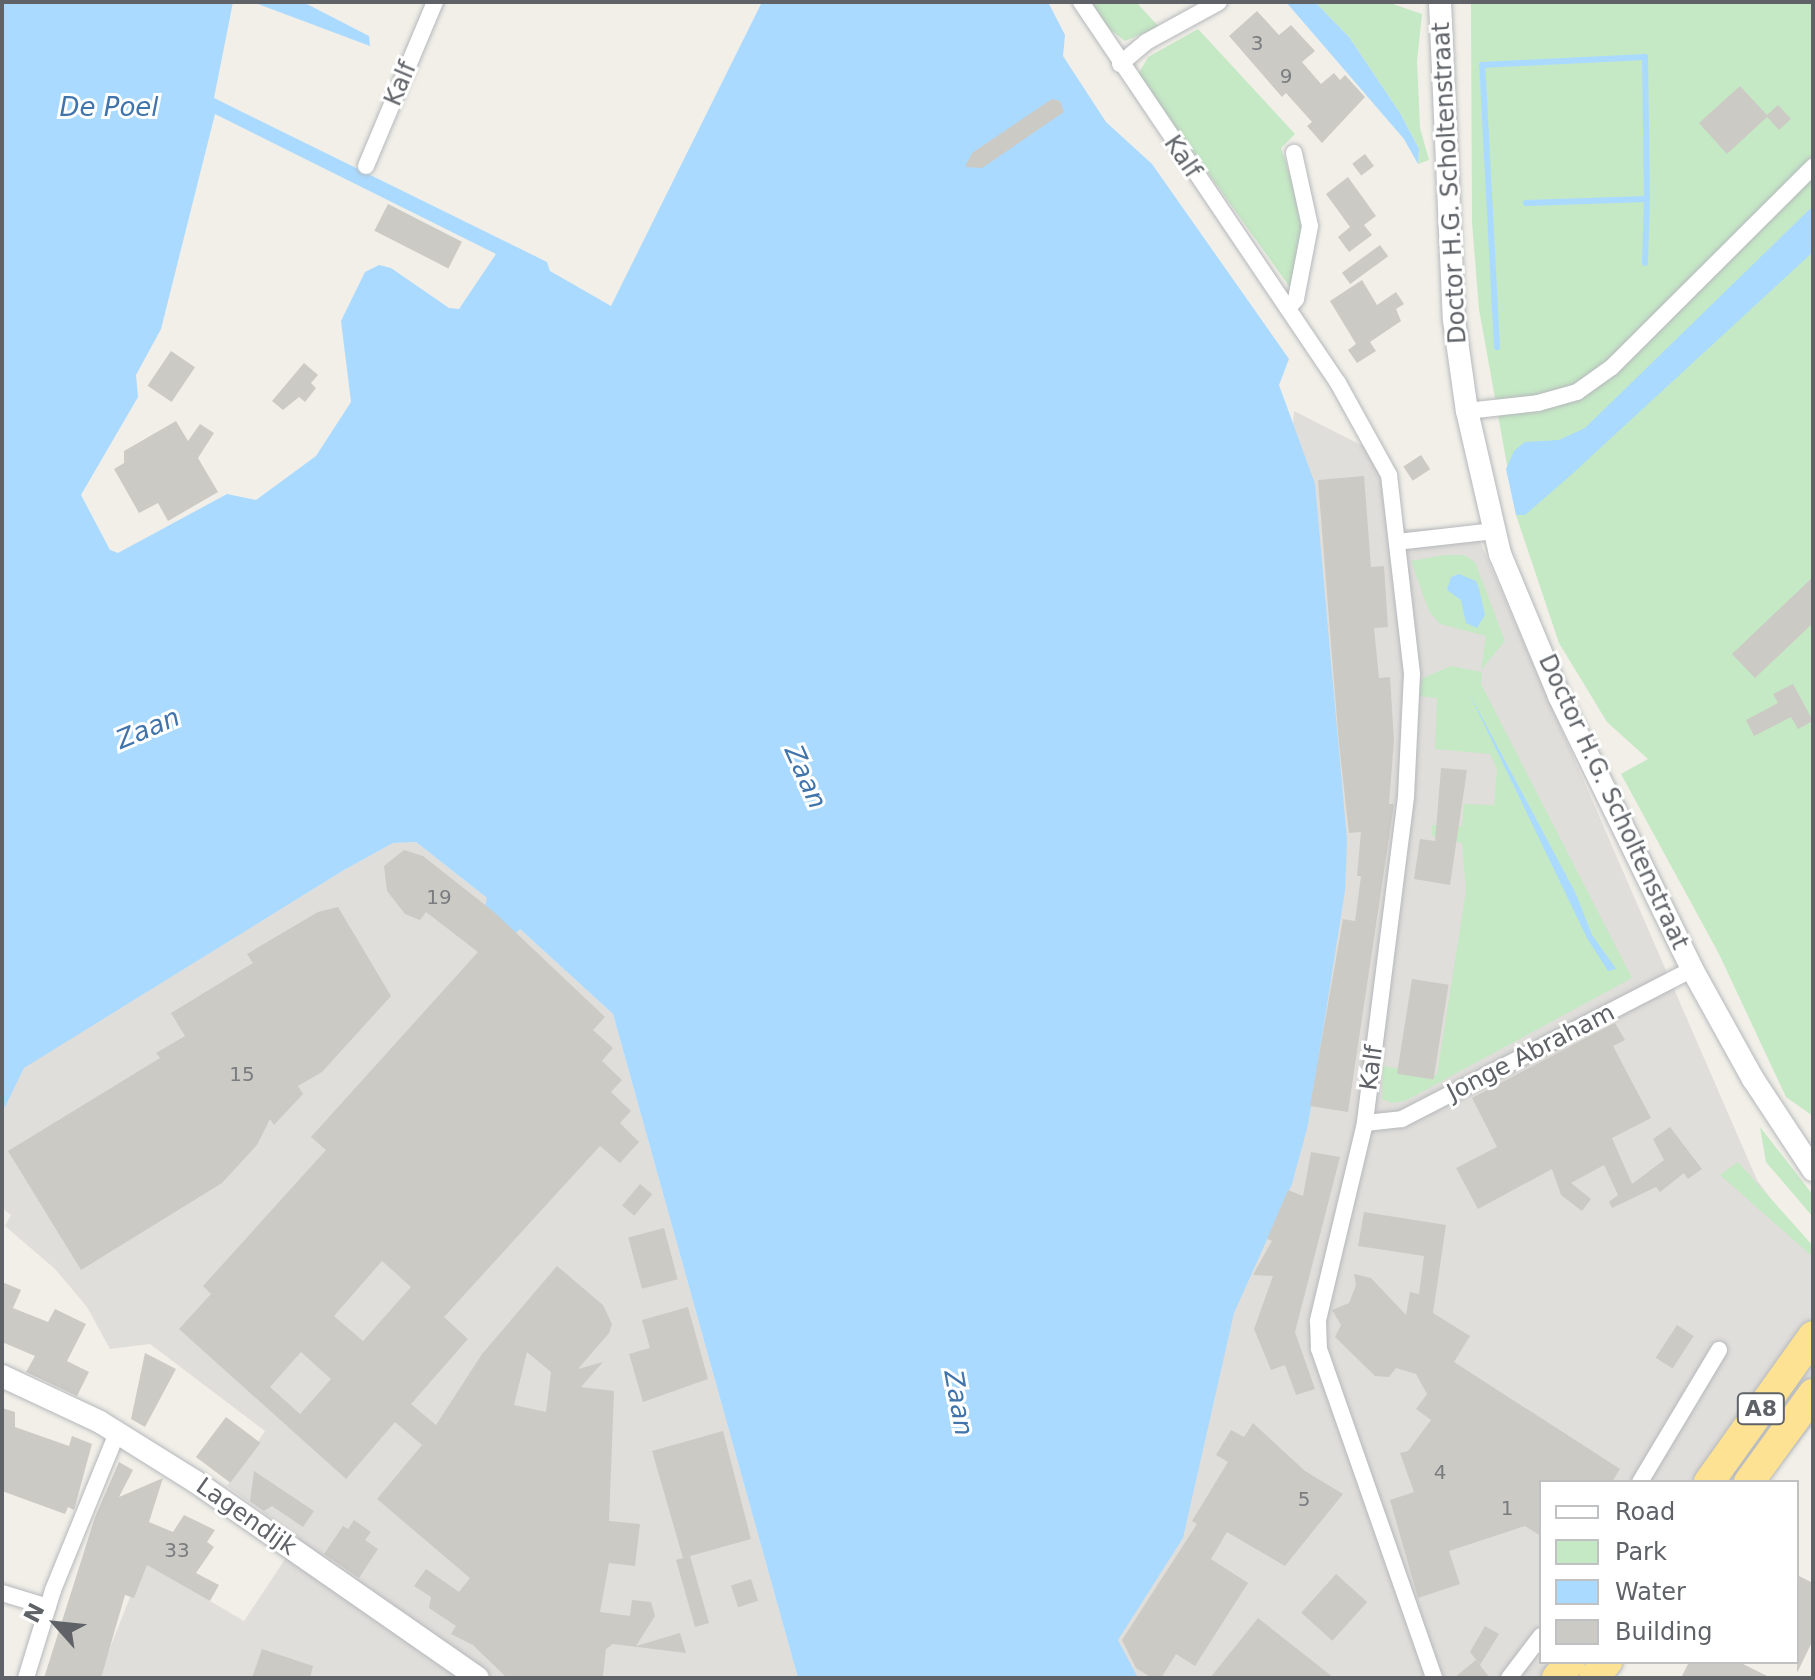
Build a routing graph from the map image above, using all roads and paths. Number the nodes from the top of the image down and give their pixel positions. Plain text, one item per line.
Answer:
1 (435, 2) edge
2 (1081, 2) edge
3 (1219, 2) edge
4 (1440, 2) edge
5 (1120, 64) junction
6 (1294, 153) dead end
7 (366, 166) dead end
8 (1813, 167) edge
9 (1288, 308) junction
10 (1467, 411) junction
11 (1495, 531) junction
12 (1397, 542) junction
13 (1692, 969) junction
14 (1365, 1123) junction
15 (1813, 1170) edge
16 (1813, 1336) edge
17 (1719, 1350) dead end
18 (2, 1376) edge
19 (1813, 1394) edge
20 (117, 1433) junction
21 (1641, 1480) edge
22 (1710, 1480) edge
23 (1750, 1480) edge
24 (2, 1593) edge
25 (48, 1607) junction
26 (1539, 1639) edge
27 (26, 1678) edge
28 (478, 1678) edge
29 (1434, 1678) edge
30 (1509, 1678) edge

1 - 7 street, Kalf
2 - 5 street, Kalf
3 - 5 street
4 - 10 main road, Doctor H.G. Scholtenstraat
5 - 9 street, Kalf
6 - 9 street
8 - 10 street
9 - 12 street, Kalf
10 - 11 main road, Doctor H.G. Scholtenstraat
11 - 12 street
11 - 13 main road, Doctor H.G. Scholtenstraat
12 - 14 street, Kalf
13 - 14 street, Jonge Abraham
13 - 15 main road, Doctor H.G. Scholtenstraat
14 - 29 street, Kalf
16 - 22 highway, A8
17 - 21 street
18 - 20 main road, Lagendijk
19 - 23 highway, A8
20 - 25 street
20 - 28 main road, Lagendijk
24 - 25 street
25 - 27 street
26 - 30 street

